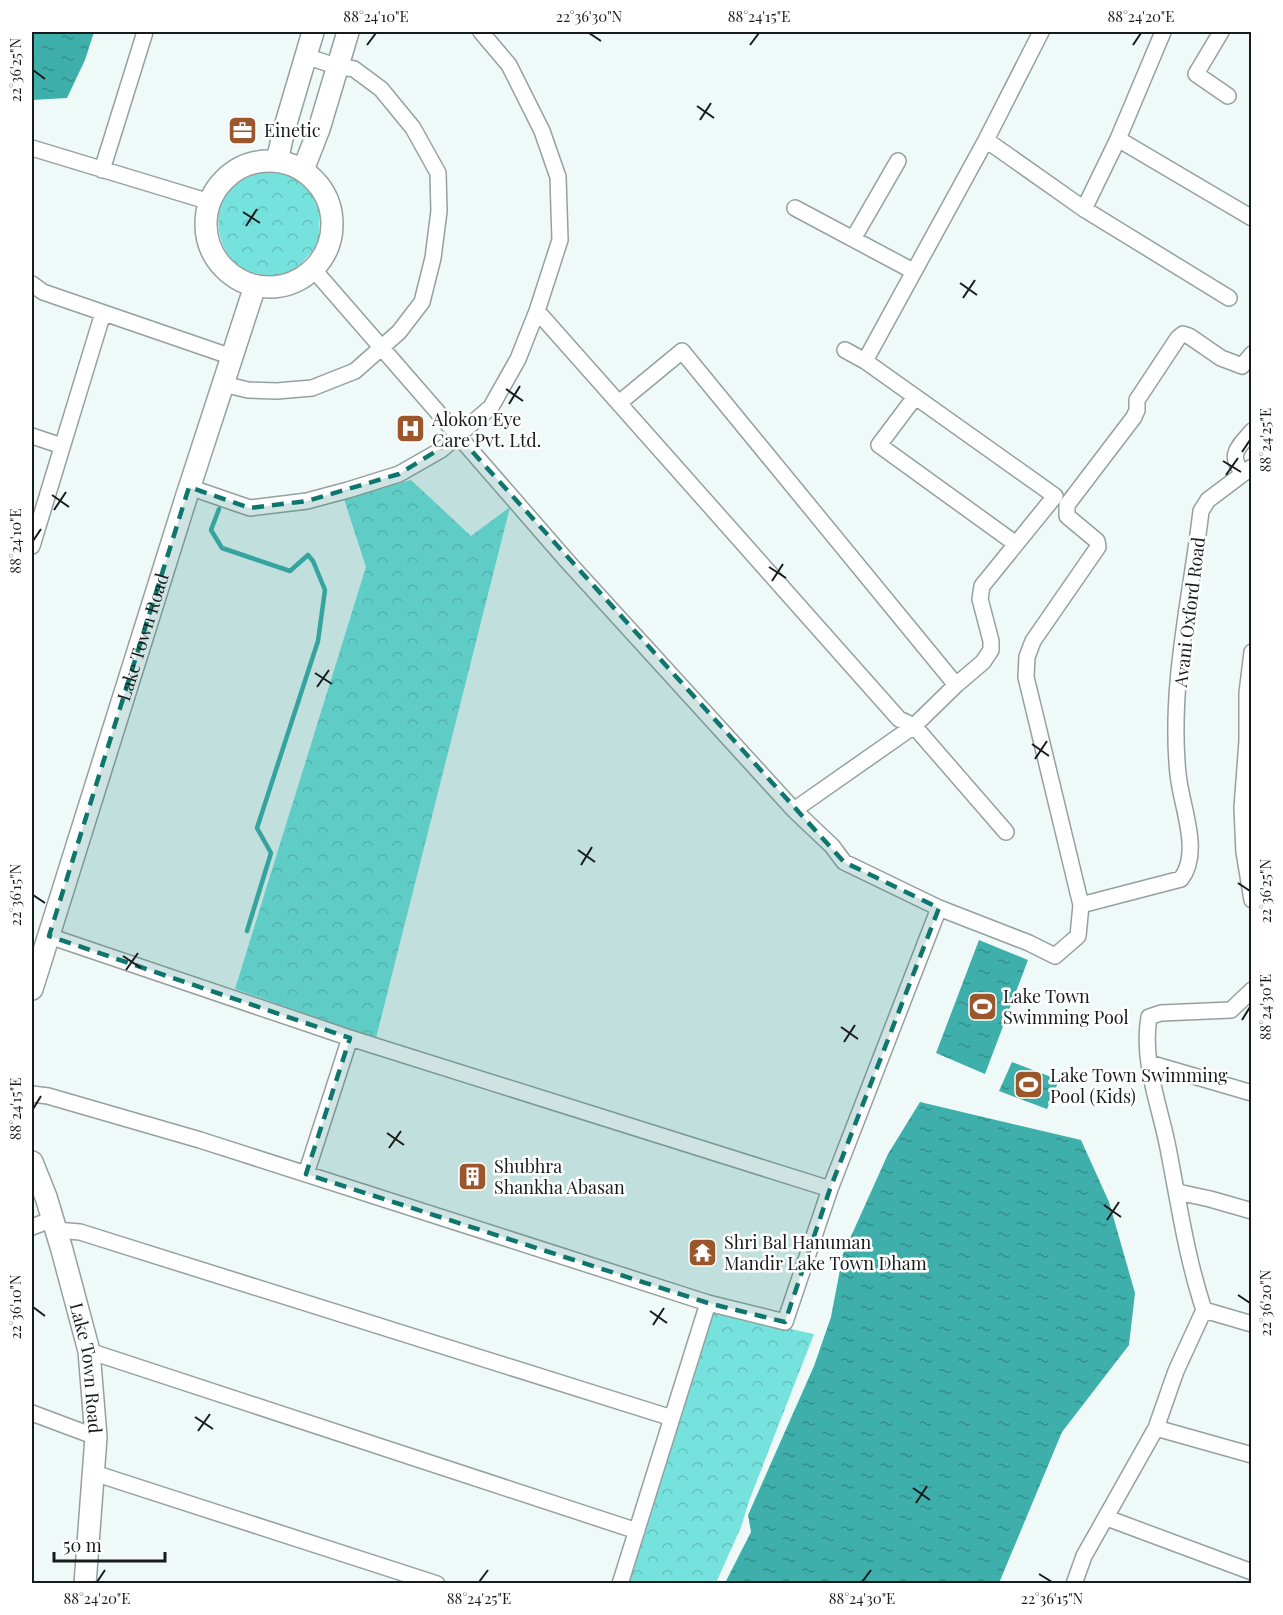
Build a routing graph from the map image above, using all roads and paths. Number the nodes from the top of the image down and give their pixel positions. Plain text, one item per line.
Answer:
1 (145, 32) edge
2 (313, 32) edge
3 (348, 32) edge
4 (481, 32) edge
5 (1041, 32) edge
6 (1163, 32) edge
7 (1221, 32) edge
8 (304, 56) junction
9 (336, 66) junction
10 (1228, 96) dead end
11 (986, 140) junction
12 (1118, 140) junction
13 (32, 148) edge
14 (277, 161) junction
15 (898, 161) dead end
16 (102, 170) junction
17 (303, 170) junction
18 (210, 202) junction
19 (795, 208) dead end
20 (1084, 209) junction
21 (1251, 218) edge
22 (853, 239) junction
23 (314, 270) junction
24 (913, 271) junction
25 (32, 284) edge
26 (255, 286) junction
27 (1229, 298) dead end
28 (537, 310) junction
29 (103, 313) junction
30 (382, 348) junction
31 (845, 350) dead end
32 (232, 357) junction
33 (865, 361) junction
34 (1248, 364) edge
35 (223, 384) junction
36 (915, 397) junction
37 (619, 403) junction
38 (1251, 431) edge
39 (32, 436) edge
40 (459, 437) junction
41 (62, 446) junction
42 (1247, 470) edge
43 (189, 487) junction
44 (1016, 544) junction
45 (32, 546) edge
46 (1251, 652) edge
47 (956, 686) junction
48 (914, 726) junction
49 (1249, 742) edge
50 (794, 810) junction
51 (1006, 832) dead end
52 (1249, 865) edge
53 (1251, 900) edge
54 (1081, 905) junction
55 (939, 908) junction
56 (49, 936) junction
57 (32, 988) edge
58 (1251, 990) edge
59 (350, 1038) junction
60 (1149, 1063) junction
61 (1251, 1093) edge
62 (32, 1094) edge
63 (32, 1162) edge
64 (306, 1174) junction
65 (831, 1189) junction
66 (1178, 1192) junction
67 (1251, 1211) edge
68 (54, 1225) junction
69 (32, 1227) edge
70 (708, 1303) junction
71 (1204, 1310) junction
72 (1251, 1324) edge
73 (89, 1351) junction
74 (32, 1413) edge
75 (672, 1418) junction
76 (1156, 1428) junction
77 (96, 1437) junction
78 (1251, 1455) edge
79 (94, 1473) junction
80 (1107, 1518) junction
81 (637, 1531) junction
82 (1251, 1572) edge
83 (85, 1584) edge
84 (437, 1584) edge
85 (620, 1584) edge
86 (1074, 1584) edge

1 - 16 street
2 - 8 street
3 - 9 street
4 - 28 street
5 - 11 street
6 - 12 street
7 - 10 street
8 - 9 street
8 - 14 street
9 - 17 street
9 - 30 street
11 - 20 street
11 - 24 street
12 - 20 street
12 - 21 street
13 - 16 street
14 - 17 street
14 - 18 street
15 - 22 street
16 - 18 street
17 - 23 street
18 - 26 street
19 - 22 street
20 - 27 street
22 - 24 street
23 - 26 street
23 - 30 street
24 - 33 street
25 - 29 street
26 - 32 street, Lake Town Road
28 - 37 street
28 - 40 street
29 - 32 street
29 - 41 street
30 - 35 street
30 - 40 street
31 - 33 street
32 - 35 street, Lake Town Road
33 - 36 street
34 - 54 street
35 - 43 street, Lake Town Road
36 - 44 street
36 - 44 street
37 - 47 street
37 - 48 street
38 - 42 street, Avani Oxford Road
39 - 41 street
40 - 43 street
40 - 50 street
41 - 45 street
42 - 54 street, Avani Oxford Road
43 - 56 street, Lake Town Road
44 - 47 street
46 - 49 street
47 - 48 street
48 - 50 street
48 - 51 street
49 - 52 street
50 - 55 street
52 - 53 street
54 - 55 street
55 - 65 street
56 - 57 street, Lake Town Road
56 - 59 street
58 - 60 street
59 - 64 street
59 - 65 street
60 - 61 street
60 - 66 street
62 - 64 street
63 - 68 street, Lake Town Road
64 - 70 street
65 - 70 street
66 - 67 street
66 - 71 street
68 - 69 street
68 - 73 street, Lake Town Road
68 - 75 street
70 - 75 street
71 - 72 street
71 - 76 street
73 - 77 street, Lake Town Road
73 - 81 street
74 - 77 street
75 - 81 street
76 - 78 street
76 - 80 street
77 - 79 street, Lake Town Road
79 - 83 street, Lake Town Road
79 - 84 street
80 - 82 street
80 - 86 street
81 - 85 street

